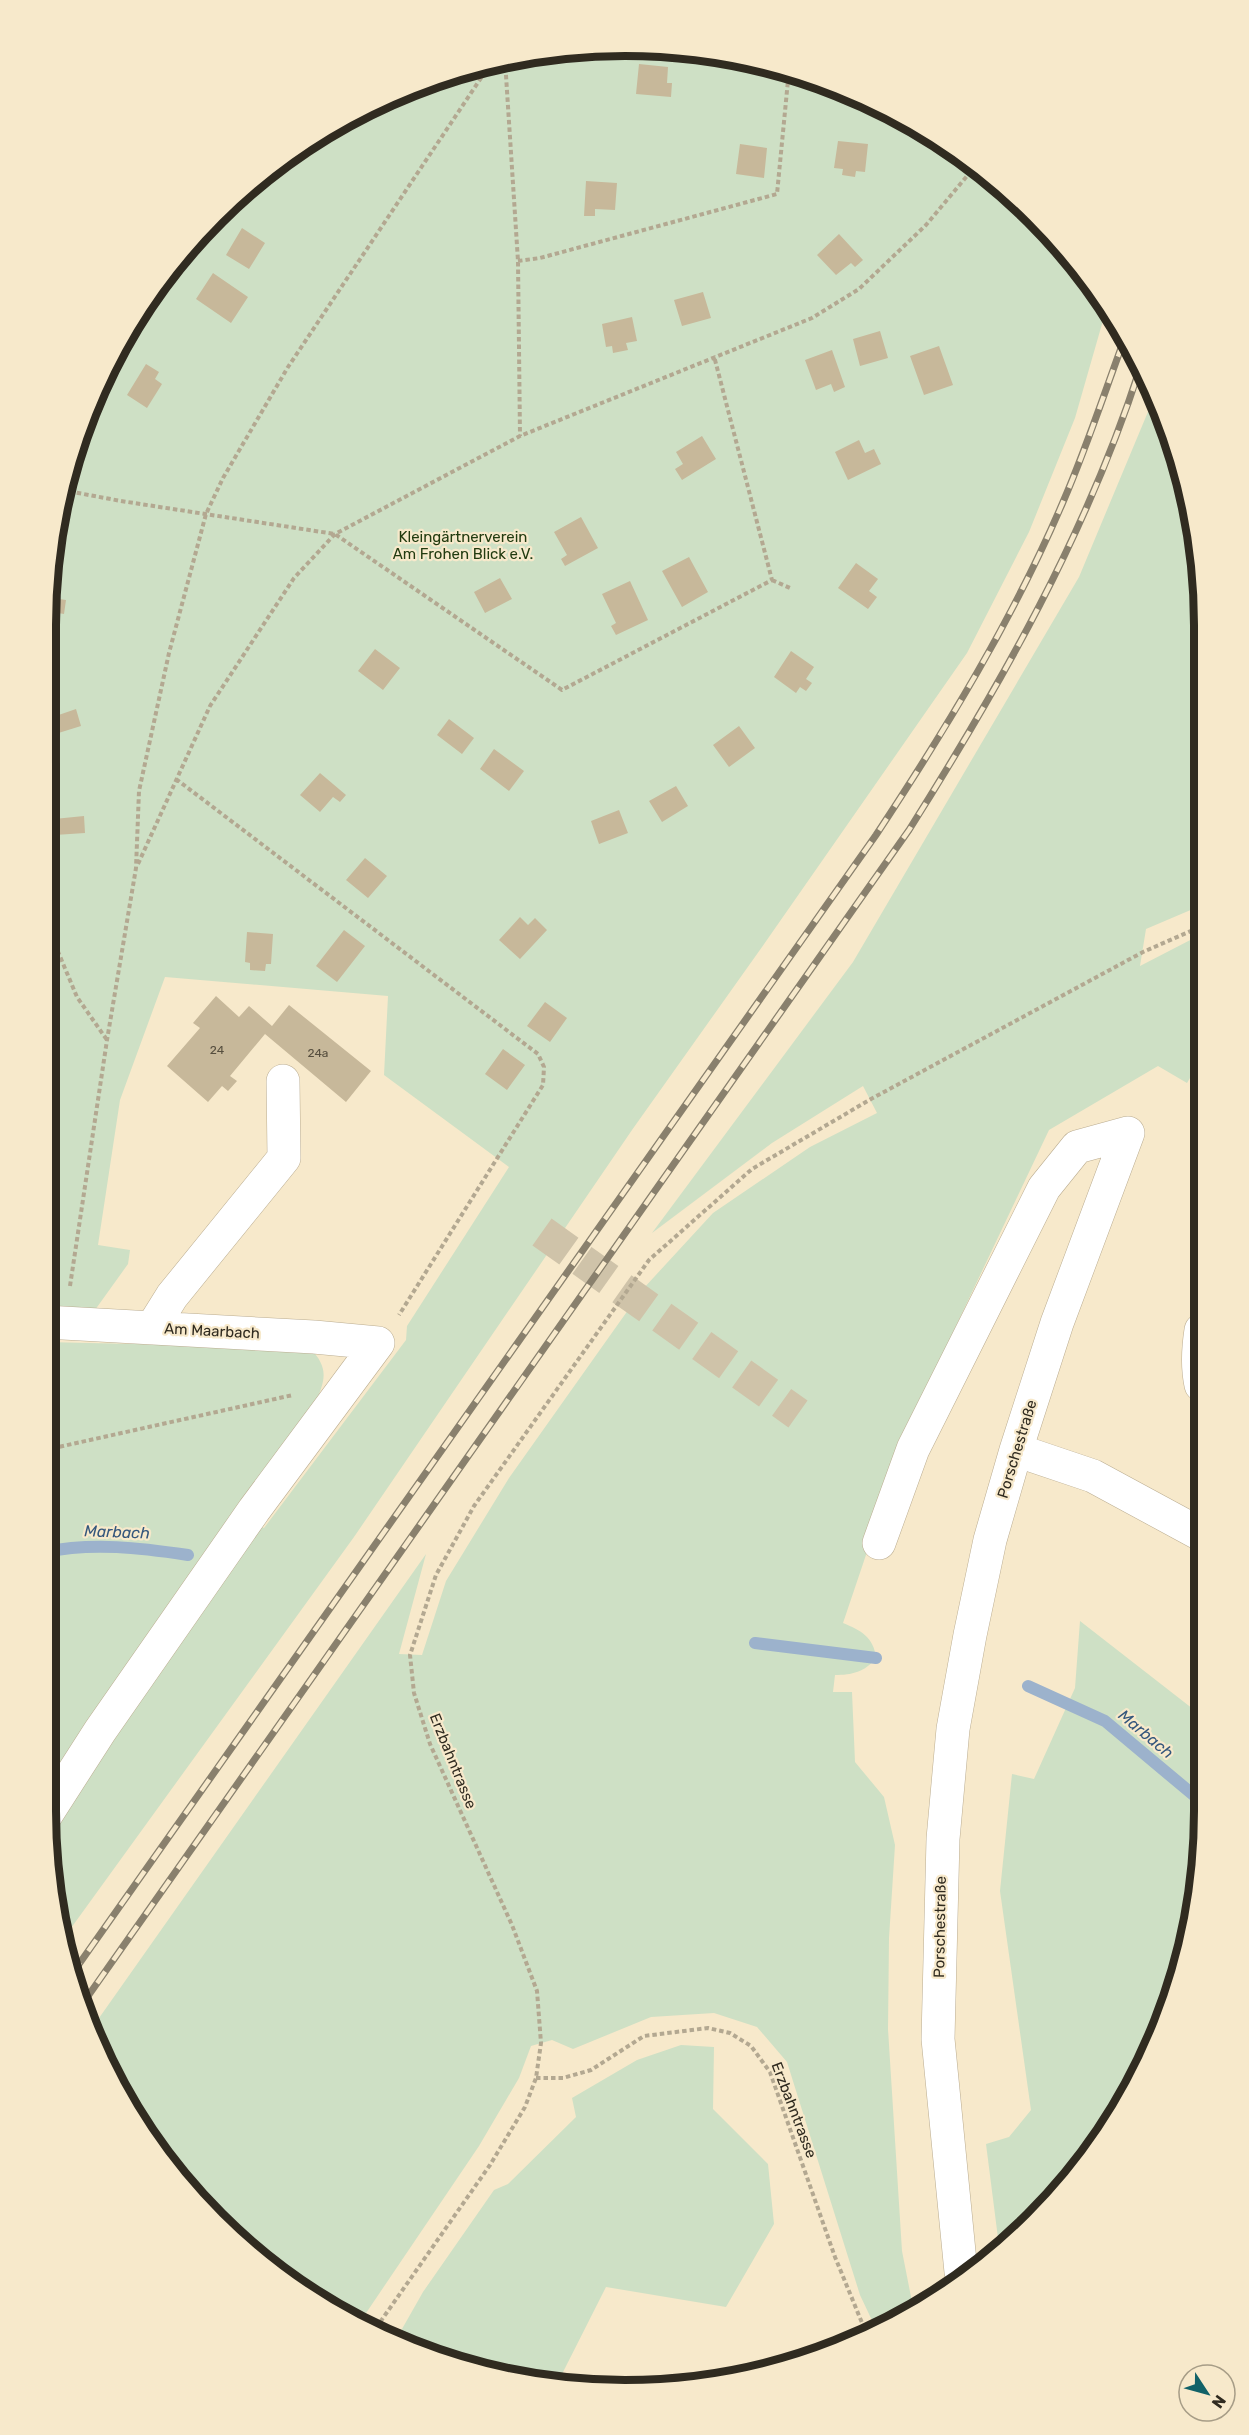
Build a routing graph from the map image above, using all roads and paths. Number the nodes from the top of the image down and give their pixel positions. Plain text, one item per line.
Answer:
1 (506, 68) edge
2 (484, 73) edge
3 (788, 80) edge
4 (970, 172) edge
5 (518, 261) junction
6 (714, 356) junction
7 (520, 436) junction
8 (71, 492) edge
9 (207, 514) junction
10 (335, 534) junction
11 (772, 580) junction
12 (790, 588) dead end
13 (176, 779) junction
14 (136, 868) junction
15 (1194, 930) edge
16 (56, 947) edge
17 (107, 1040) junction
18 (283, 1081) dead end
19 (56, 1318) edge
20 (56, 1323) edge
21 (152, 1328) junction
22 (378, 1343) junction
23 (347, 1383) junction
24 (56, 1448) edge
25 (1016, 1450) junction
26 (1194, 1531) edge
27 (879, 1543) dead end
28 (56, 1800) edge
29 (536, 2078) junction
30 (962, 2269) edge
31 (379, 2324) edge
32 (864, 2327) edge

1 - 5 path
2 - 9 path
3 - 5 path
4 - 6 path
5 - 7 path
6 - 7 path
6 - 11 path
7 - 10 path
8 - 9 path
9 - 10 path
9 - 14 path
10 - 11 path
10 - 13 path
11 - 12 path
13 - 14 path
13 - 22 path
14 - 17 path
15 - 29 path, Erzbahntrasse
16 - 17 path
17 - 19 path
18 - 21 street
20 - 21 street, Am Maarbach
21 - 22 street, Am Maarbach
22 - 23 street
23 - 24 path
23 - 28 street
25 - 26 street
25 - 27 street, Porschestraße
25 - 30 street, Porschestraße
29 - 31 path, Erzbahntrasse
29 - 32 path, Erzbahntrasse

